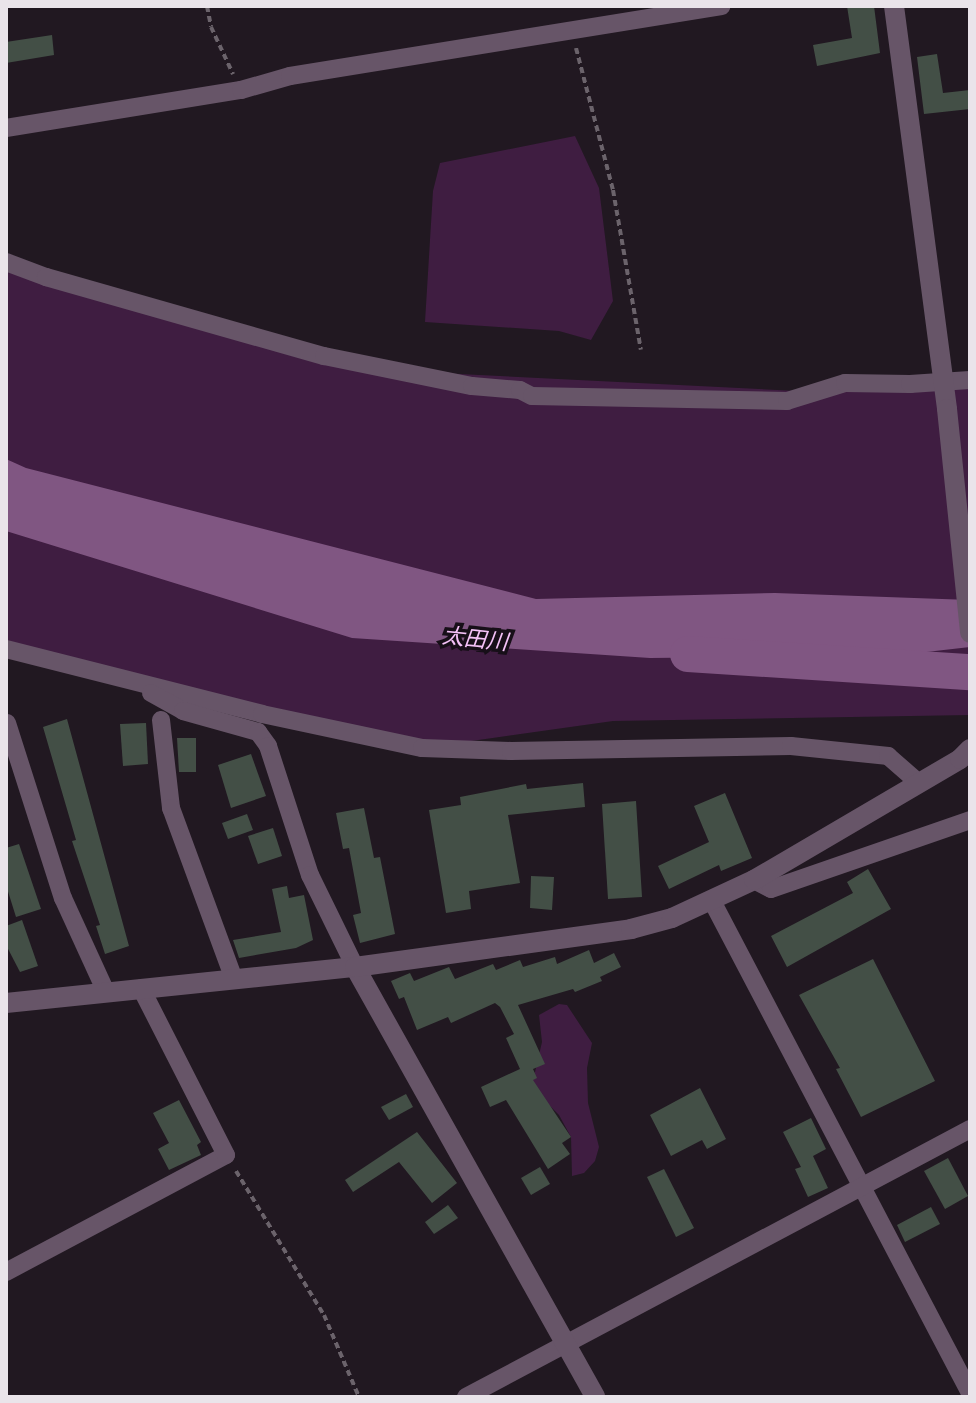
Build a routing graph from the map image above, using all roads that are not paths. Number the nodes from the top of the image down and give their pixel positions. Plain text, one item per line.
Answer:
1 (721, 6) edge
2 (894, 6) edge
3 (6, 128) edge
4 (6, 262) edge
5 (970, 380) edge
6 (941, 381) junction
7 (970, 633) edge
8 (6, 649) edge
9 (131, 682) junction
10 (161, 720) dead end
11 (7, 723) edge
12 (970, 749) edge
13 (919, 783) junction
14 (970, 820) edge
15 (754, 880) junction
16 (712, 901) junction
17 (355, 967) junction
18 (234, 979) junction
19 (141, 988) junction
20 (106, 992) junction
21 (6, 1003) edge
22 (970, 1129) edge
23 (860, 1188) junction
24 (6, 1272) edge
25 (567, 1344) junction
26 (970, 1393) edge
27 (466, 1397) edge
28 (595, 1397) edge

1 - 3 street
2 - 6 street
4 - 6 street
5 - 6 street
6 - 7 street
8 - 9 street
9 - 13 street
9 - 17 street
10 - 18 street
11 - 20 street
12 - 13 street
13 - 15 street
14 - 15 street
15 - 16 street
16 - 17 street
16 - 23 street
17 - 18 street
17 - 25 street
18 - 19 street
19 - 20 street
19 - 24 street
20 - 21 street
22 - 23 street
23 - 25 street
23 - 26 street
25 - 27 street
25 - 28 street

